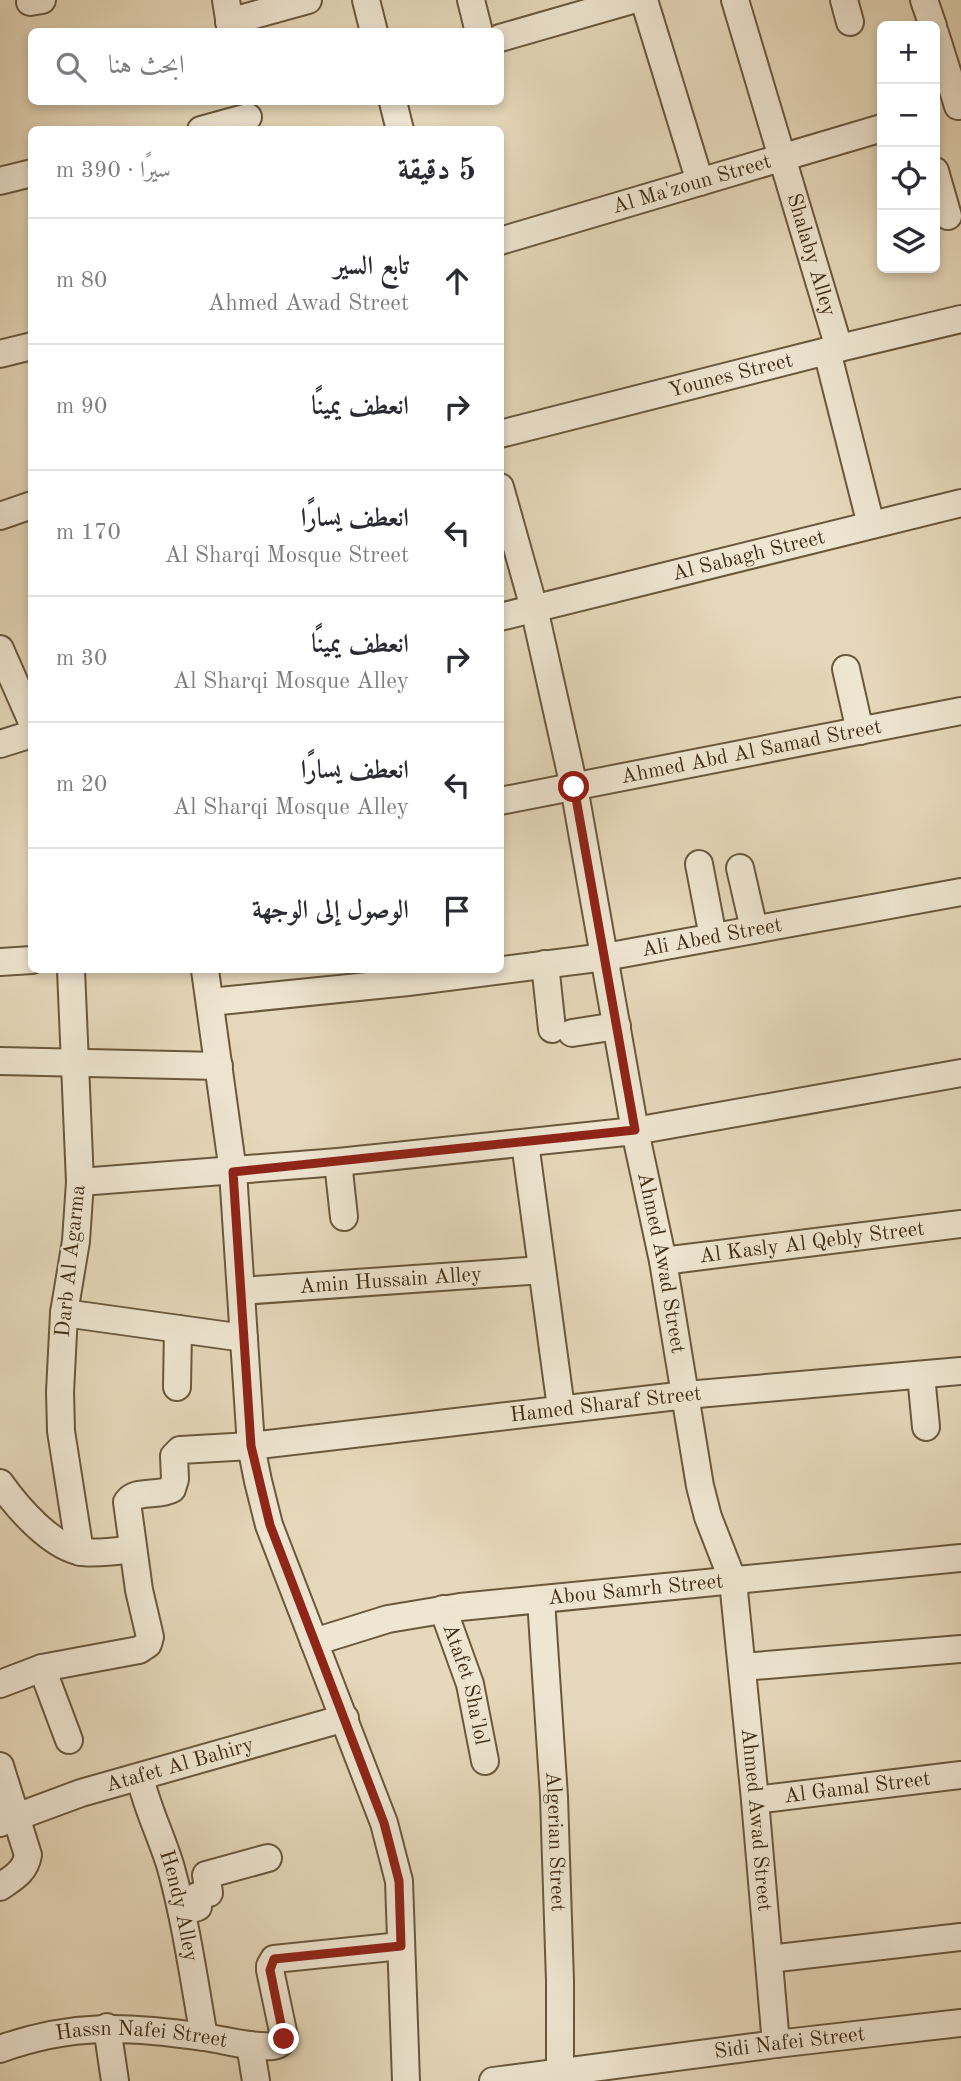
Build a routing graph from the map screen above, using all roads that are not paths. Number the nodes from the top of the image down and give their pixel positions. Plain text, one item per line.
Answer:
1 (308, 0) edge
2 (366, 0) edge
3 (471, 0) edge
4 (644, 0) edge
5 (735, 0) edge
6 (924, 0) edge
7 (619, 2) edge
8 (229, 18) edge
9 (931, 21) edge
10 (373, 28) edge
11 (478, 28) edge
12 (504, 37) edge
13 (940, 56) edge
14 (394, 105) edge
15 (951, 108) edge
16 (248, 116) edge
17 (214, 126) edge
18 (399, 126) edge
19 (877, 130) edge
20 (783, 158) junction
21 (28, 174) edge
22 (0, 181) edge
23 (700, 182) junction
24 (940, 189) edge
25 (948, 216) dead end
26 (504, 240) edge
27 (961, 319) edge
28 (28, 347) edge
29 (833, 349) junction
30 (0, 354) edge
31 (504, 434) edge
32 (961, 503) edge
33 (28, 506) edge
34 (0, 516) edge
35 (504, 517) edge
36 (871, 525) junction
37 (509, 554) edge
38 (534, 608) junction
39 (504, 616) edge
40 (0, 649) edge
41 (846, 669) dead end
42 (961, 711) edge
43 (28, 713) edge
44 (860, 731) junction
45 (28, 735) edge
46 (0, 744) edge
47 (574, 787) junction
48 (504, 800) edge
49 (699, 864) dead end
50 (740, 868) dead end
51 (961, 892) edge
52 (754, 929) junction
53 (713, 937) junction
54 (605, 957) junction
55 (28, 960) edge
56 (0, 962) edge
57 (545, 964) junction
58 (504, 969) edge
59 (71, 973) edge
60 (205, 973) edge
61 (476, 973) edge
62 (210, 1002) junction
63 (617, 1026) junction
64 (0, 1061) edge
65 (76, 1062) junction
66 (219, 1066) junction
67 (961, 1073) edge
68 (635, 1130) junction
69 (525, 1143) junction
70 (338, 1163) junction
71 (233, 1172) junction
72 (79, 1182) junction
73 (344, 1217) dead end
74 (961, 1224) edge
75 (663, 1261) junction
76 (542, 1270) junction
77 (241, 1291) junction
78 (64, 1313) junction
79 (178, 1329) junction
80 (244, 1338) junction
81 (961, 1371) edge
82 (921, 1375) junction
83 (177, 1387) dead end
84 (686, 1395) junction
85 (561, 1408) junction
86 (926, 1427) dead end
87 (251, 1446) junction
88 (0, 1483) edge
89 (133, 1549) junction
90 (80, 1552) junction
91 (961, 1558) edge
92 (733, 1581) junction
93 (541, 1600) junction
94 (443, 1609) junction
95 (314, 1643) junction
96 (961, 1649) edge
97 (742, 1667) junction
98 (42, 1668) junction
99 (0, 1684) edge
100 (345, 1718) junction
101 (69, 1740) dead end
102 (485, 1761) dead end
103 (0, 1766) edge
104 (961, 1774) edge
105 (140, 1777) junction
106 (755, 1800) junction
107 (8, 1819) edge
108 (268, 1858) dead end
109 (0, 1887) edge
110 (182, 1912) junction
111 (961, 1937) edge
112 (401, 1946) junction
113 (769, 1959) junction
114 (961, 2023) edge
115 (107, 2027) junction
116 (204, 2037) junction
117 (776, 2044) junction
118 (250, 2045) junction
119 (0, 2049) edge
120 (560, 2077) edge
121 (115, 2081) edge
122 (256, 2081) edge
123 (406, 2081) edge
124 (493, 2081) edge

1 - 8 street
2 - 10 street
3 - 11 street
4 - 23 street
5 - 20 street, Shalaby Alley
6 - 9 street
7 - 12 street
13 - 15 street
14 - 18 street
16 - 17 street
19 - 20 street, Al Ma'zoun Street
20 - 23 street, Al Ma'zoun Street
20 - 29 street, Shalaby Alley
21 - 22 street
23 - 26 street, Al Ma'zoun Street
24 - 25 street
27 - 29 street, Younes Street
28 - 30 street
29 - 31 street, Younes Street
29 - 36 street, Shalaby Alley
32 - 36 street, Al Sabagh Street
33 - 34 street
35 - 37 street, Ahmed Awad Street
36 - 38 street, Al Sabagh Street
37 - 38 street, Ahmed Awad Street
38 - 39 street, Al Sabagh Street
38 - 47 street, Ahmed Awad Street
40 - 43 street
41 - 44 street
42 - 44 street, Ahmed Abd Al Samad Street
44 - 47 street, Ahmed Abd Al Samad Street
45 - 46 street
47 - 48 street, Ahmed Abd Al Samad Street
47 - 54 street, Ahmed Awad Street
49 - 53 street
50 - 52 street
51 - 52 street, Ali Abed Street
52 - 53 street, Ali Abed Street
53 - 54 street, Ali Abed Street
54 - 57 street, Ali Abed Street
54 - 63 street, Ahmed Awad Street
55 - 56 street
57 - 58 street, Ali Abed Street
57 - 63 street
59 - 65 street, Darb Al Agarma
60 - 62 street
61 - 62 street, Ali Abed Street
62 - 66 street
63 - 68 street, Ahmed Awad Street
64 - 65 street
65 - 66 street
65 - 72 street, Darb Al Agarma
66 - 71 street
67 - 68 street
68 - 69 street
68 - 75 street, Ahmed Awad Street
69 - 70 street
69 - 76 street
70 - 71 street
70 - 73 street
71 - 72 street
71 - 77 street
72 - 78 street, Darb Al Agarma
74 - 75 street, Al Kasly Al Qebly Street
75 - 84 street, Ahmed Awad Street
76 - 77 street, Amin Hussain Alley
76 - 85 street
77 - 80 street
78 - 79 street
78 - 90 street, Darb Al Agarma
79 - 80 street
79 - 83 street
80 - 87 street
81 - 82 street, Hamed Sharaf Street
82 - 84 street, Hamed Sharaf Street
82 - 86 street
84 - 85 street, Hamed Sharaf Street
84 - 92 street, Ahmed Awad Street
85 - 87 street, Hamed Sharaf Street
87 - 89 street, Hamed Sharaf Street
87 - 95 street
88 - 90 street
89 - 90 street
89 - 98 street
91 - 92 street, Abou Samrh Street
92 - 93 street, Abou Samrh Street
92 - 97 street, Ahmed Awad Street
93 - 94 street, Abou Samrh Street
93 - 120 street, Algerian Street
94 - 95 street, Abou Samrh Street
94 - 102 street, Atafet Sha'lol
95 - 100 street
96 - 97 street
97 - 106 street, Ahmed Awad Street
98 - 99 street
98 - 101 street
100 - 105 street, Atafet Al Bahiry
100 - 112 street
103 - 107 street
104 - 106 street, Al Gamal Street
105 - 107 street, Atafet Al Bahiry
105 - 110 street, Hendy Alley
106 - 113 street, Ahmed Awad Street
107 - 109 street
108 - 110 street
110 - 116 street, Hendy Alley
111 - 113 street
112 - 118 street, Hassn Nafei Street
112 - 123 street
113 - 117 street, Ahmed Awad Street
114 - 117 street, Sidi Nafei Street
115 - 116 street, Hassn Nafei Street
115 - 119 street, Hassn Nafei Street
115 - 121 street
116 - 118 street, Hassn Nafei Street
117 - 120 street, Sidi Nafei Street
118 - 122 street
120 - 124 street, Sidi Nafei Street

